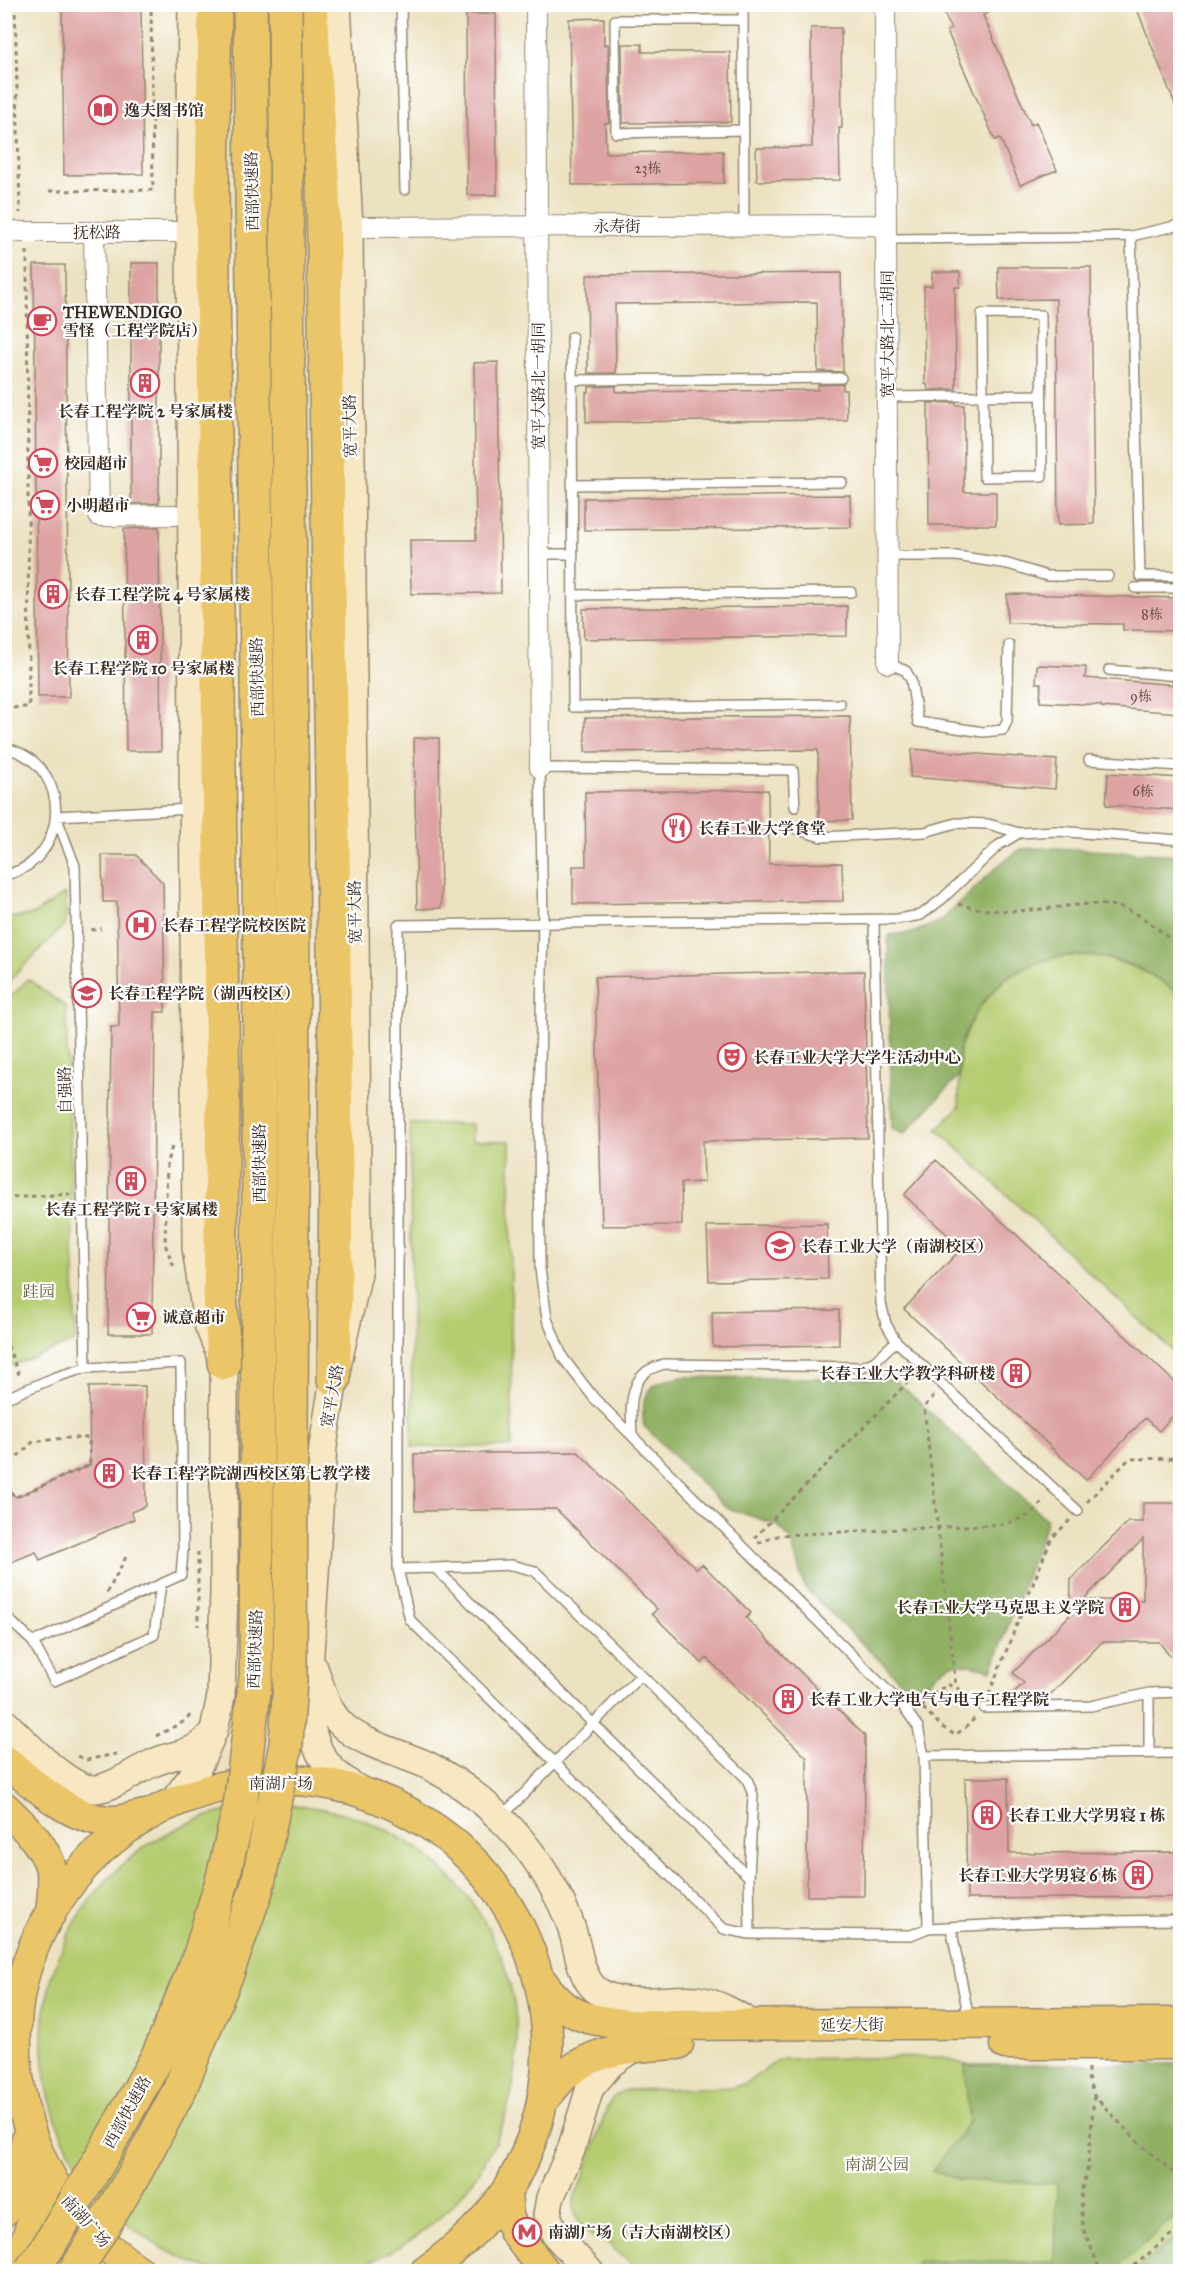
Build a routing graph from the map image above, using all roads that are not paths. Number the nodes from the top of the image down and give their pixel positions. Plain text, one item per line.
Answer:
1 (192, 4) edge
2 (215, 4) edge
3 (250, 4) edge
4 (285, 4) edge
5 (310, 4) edge
6 (337, 4) edge
7 (401, 4) edge
8 (536, 4) edge
9 (743, 4) edge
10 (885, 4) edge
11 (743, 20) junction
12 (744, 130) junction
13 (405, 190) dead end
14 (744, 225) junction
15 (1180, 225) edge
16 (348, 227) junction
17 (538, 227) junction
18 (13, 231) edge
19 (94, 232) junction
20 (190, 232) junction
21 (886, 232) junction
22 (1131, 236) junction
23 (572, 337) dead end
24 (841, 378) dead end
25 (572, 380) junction
26 (983, 395) junction
27 (1041, 395) junction
28 (887, 397) junction
29 (842, 482) dead end
30 (572, 485) junction
31 (175, 515) dead end
32 (539, 554) junction
33 (573, 554) junction
34 (888, 556) junction
35 (1108, 576) dead end
36 (1180, 576) edge
37 (1135, 588) dead end
38 (1180, 588) edge
39 (851, 592) dead end
40 (573, 594) junction
41 (1009, 645) dead end
42 (888, 663) joint
43 (1109, 670) dead end
44 (1180, 676) edge
45 (840, 704) dead end
46 (4, 747) edge
47 (1089, 760) dead end
48 (1180, 766) edge
49 (540, 768) junction
50 (795, 807) dead end
51 (194, 809) junction
52 (56, 816) junction
53 (798, 830) dead end
54 (1019, 833) junction
55 (1180, 840) edge
56 (4, 875) edge
57 (874, 920) junction
58 (543, 922) junction
59 (896, 1341) junction
60 (224, 1363) junction
61 (86, 1368) junction
62 (334, 1378) junction
63 (4, 1399) edge
64 (632, 1435) junction
65 (1078, 1511) road end
66 (435, 1568) junction
67 (398, 1569) junction
68 (161, 1584) junction
69 (4, 1615) edge
70 (33, 1642) junction
71 (309, 1653) junction
72 (641, 1675) junction
73 (1180, 1692) edge
74 (1149, 1693) junction
75 (984, 1708) road end
76 (10, 1712) edge
77 (593, 1723) junction
78 (214, 1730) junction
79 (1149, 1753) junction
80 (1180, 1753) edge
81 (924, 1755) junction
82 (4, 1760) edge
83 (555, 1762) junction
84 (364, 1793) junction
85 (4, 1807) edge
86 (161, 1809) junction
87 (501, 1818) junction
88 (749, 1877) junction
89 (51, 1912) junction
90 (1180, 1920) edge
91 (951, 1927) junction
92 (928, 1928) junction
93 (750, 1934) junction
94 (540, 1978) junction
95 (1180, 2022) edge
96 (970, 2024) junction
97 (755, 2026) junction
98 (1180, 2044) edge
99 (637, 2046) junction
100 (543, 2100) junction
101 (34, 2143) junction
102 (506, 2192) junction
103 (4, 2211) edge
104 (436, 2270) edge
105 (8, 2271) edge
106 (30, 2271) edge
107 (75, 2271) edge
108 (141, 2271) edge
109 (545, 2271) edge
110 (590, 2271) edge

1 - 20 main road
2 - 60 highway
3 - 106 highway, 西部快速路, bridge
4 - 107 highway, 西部快速路, bridge
5 - 62 highway
6 - 16 main road, 宽平大路
7 - 13 lane
8 - 17 street, 宽平大路北一胡同
9 - 11 lane
10 - 21 street, 宽平大路北二胡同
11 - 12 lane
11 - 12 lane
12 - 14 lane
14 - 17 street, 永寿街
14 - 21 street, 永寿街
15 - 22 lane
16 - 17 street, 永寿街
16 - 62 main road, 宽平大路
17 - 32 street, 宽平大路北一胡同
18 - 19 street, 抚松路
19 - 20 street, 抚松路
19 - 31 street
20 - 51 main road
21 - 22 lane
21 - 28 street, 宽平大路北二胡同
22 - 36 lane
23 - 25 lane
24 - 25 lane
25 - 30 lane
26 - 27 lane
26 - 27 lane
26 - 27 lane
26 - 28 lane
28 - 34 street, 宽平大路北二胡同
29 - 30 lane
30 - 33 lane
32 - 33 lane
32 - 49 street, 宽平大路北一胡同
33 - 40 lane
34 - 35 lane
34 - 42 street, 宽平大路北二胡同
37 - 38 lane
39 - 40 lane
40 - 45 lane
41 - 42 lane
43 - 44 lane
46 - 52 lane, 自强路
47 - 48 lane
49 - 50 lane
49 - 58 lane
51 - 52 lane
51 - 60 main road
52 - 56 lane
52 - 61 lane, 自强路
53 - 54 lane
54 - 55 lane
54 - 57 lane
57 - 58 lane
57 - 59 lane
58 - 64 lane
58 - 67 lane
59 - 64 lane
59 - 65 lane
60 - 78 main road
61 - 63 lane
61 - 68 lane
62 - 71 main road, 宽平大路
64 - 81 lane
66 - 67 lane
66 - 72 lane
66 - 77 lane
67 - 83 lane
68 - 70 lane
68 - 70 lane
69 - 70 lane
71 - 84 main road, 宽平大路
71 - 87 main road
72 - 77 lane
72 - 88 lane
73 - 74 lane
74 - 75 lane
74 - 79 lane
76 - 78 main road
77 - 83 lane
77 - 88 lane
78 - 86 main road
79 - 80 lane
79 - 81 lane
81 - 92 lane
82 - 86 main road
83 - 87 lane
83 - 93 lane
84 - 86 main road, 南湖广场
84 - 94 main road, 南湖广场
85 - 89 main road
86 - 89 main road, 南湖广场
87 - 97 main road
88 - 93 lane
89 - 101 main road, 南湖广场
90 - 91 lane
91 - 92 lane
91 - 96 lane
92 - 93 lane
94 - 97 main road, 延安大街
94 - 100 main road, 南湖广场
95 - 96 main road, 延安大街
96 - 97 main road, 延安大街
98 - 99 main road, 延安大街
99 - 100 main road, 延安大街
99 - 110 main road
100 - 102 main road, 南湖广场
101 - 103 main road
101 - 105 main road
101 - 108 main road, 南湖广场
102 - 104 main road, 南湖广场
102 - 109 main road

